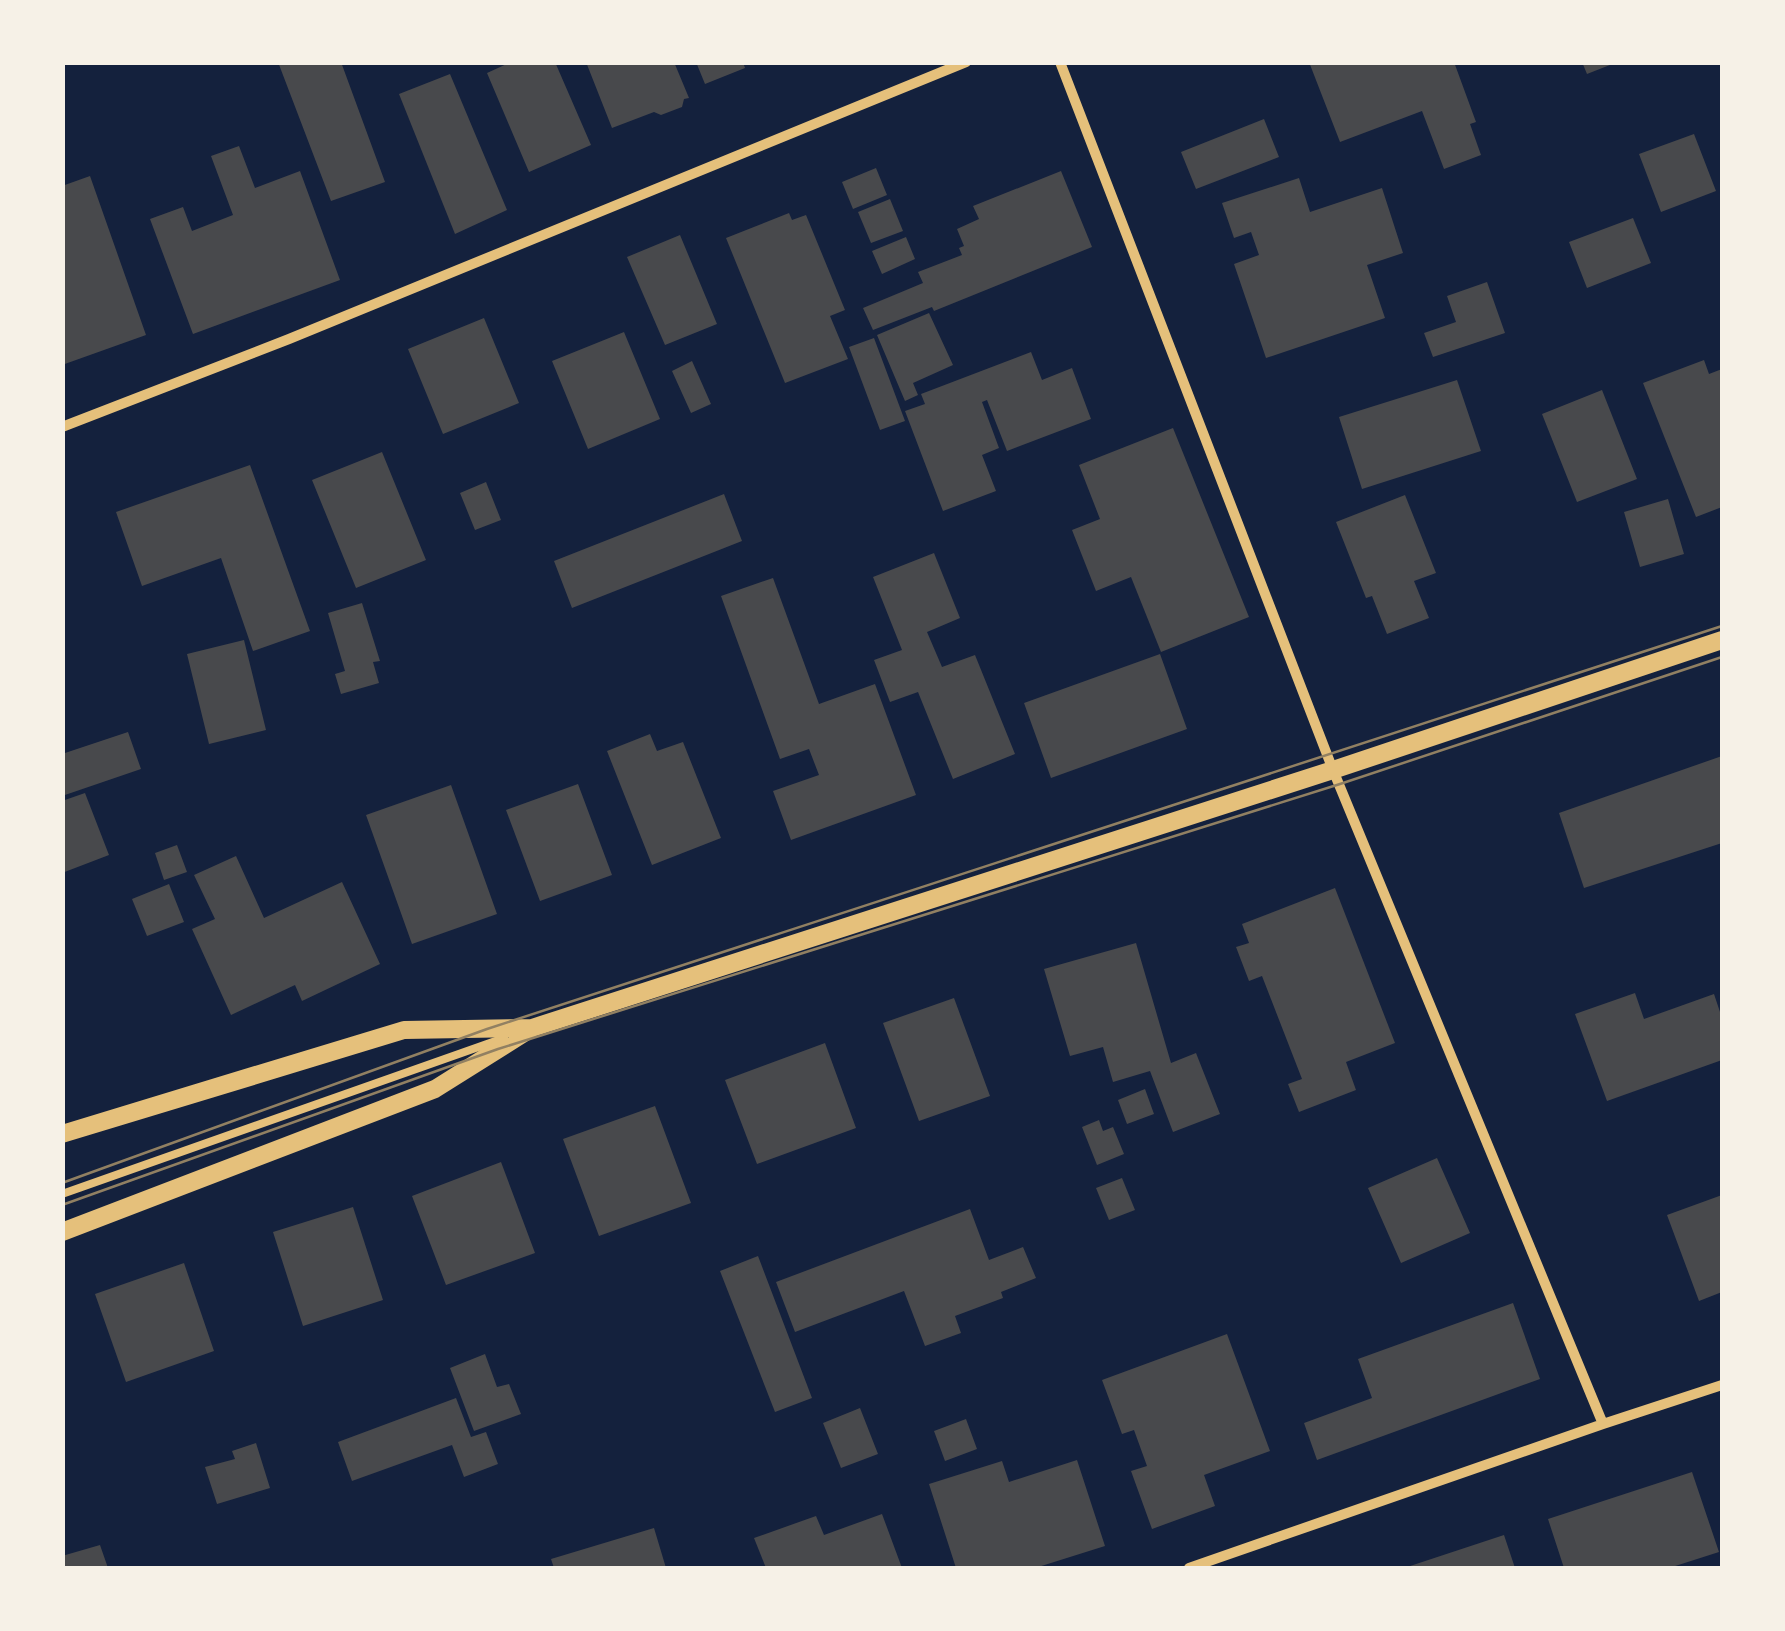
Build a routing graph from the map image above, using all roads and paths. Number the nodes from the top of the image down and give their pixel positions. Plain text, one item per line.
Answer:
1 (966, 62) edge
2 (1060, 62) edge
3 (62, 427) edge
4 (1722, 640) edge
5 (1333, 770) junction
6 (532, 1028) junction
7 (62, 1134) edge
8 (62, 1194) edge
9 (62, 1232) edge
10 (1722, 1385) edge
11 (1603, 1424) junction
12 (1189, 1568) edge

1 - 3 street
2 - 5 street
4 - 5 street
5 - 6 street
5 - 11 street
6 - 7 street
6 - 8 lane
6 - 9 street
10 - 11 street
11 - 12 street

